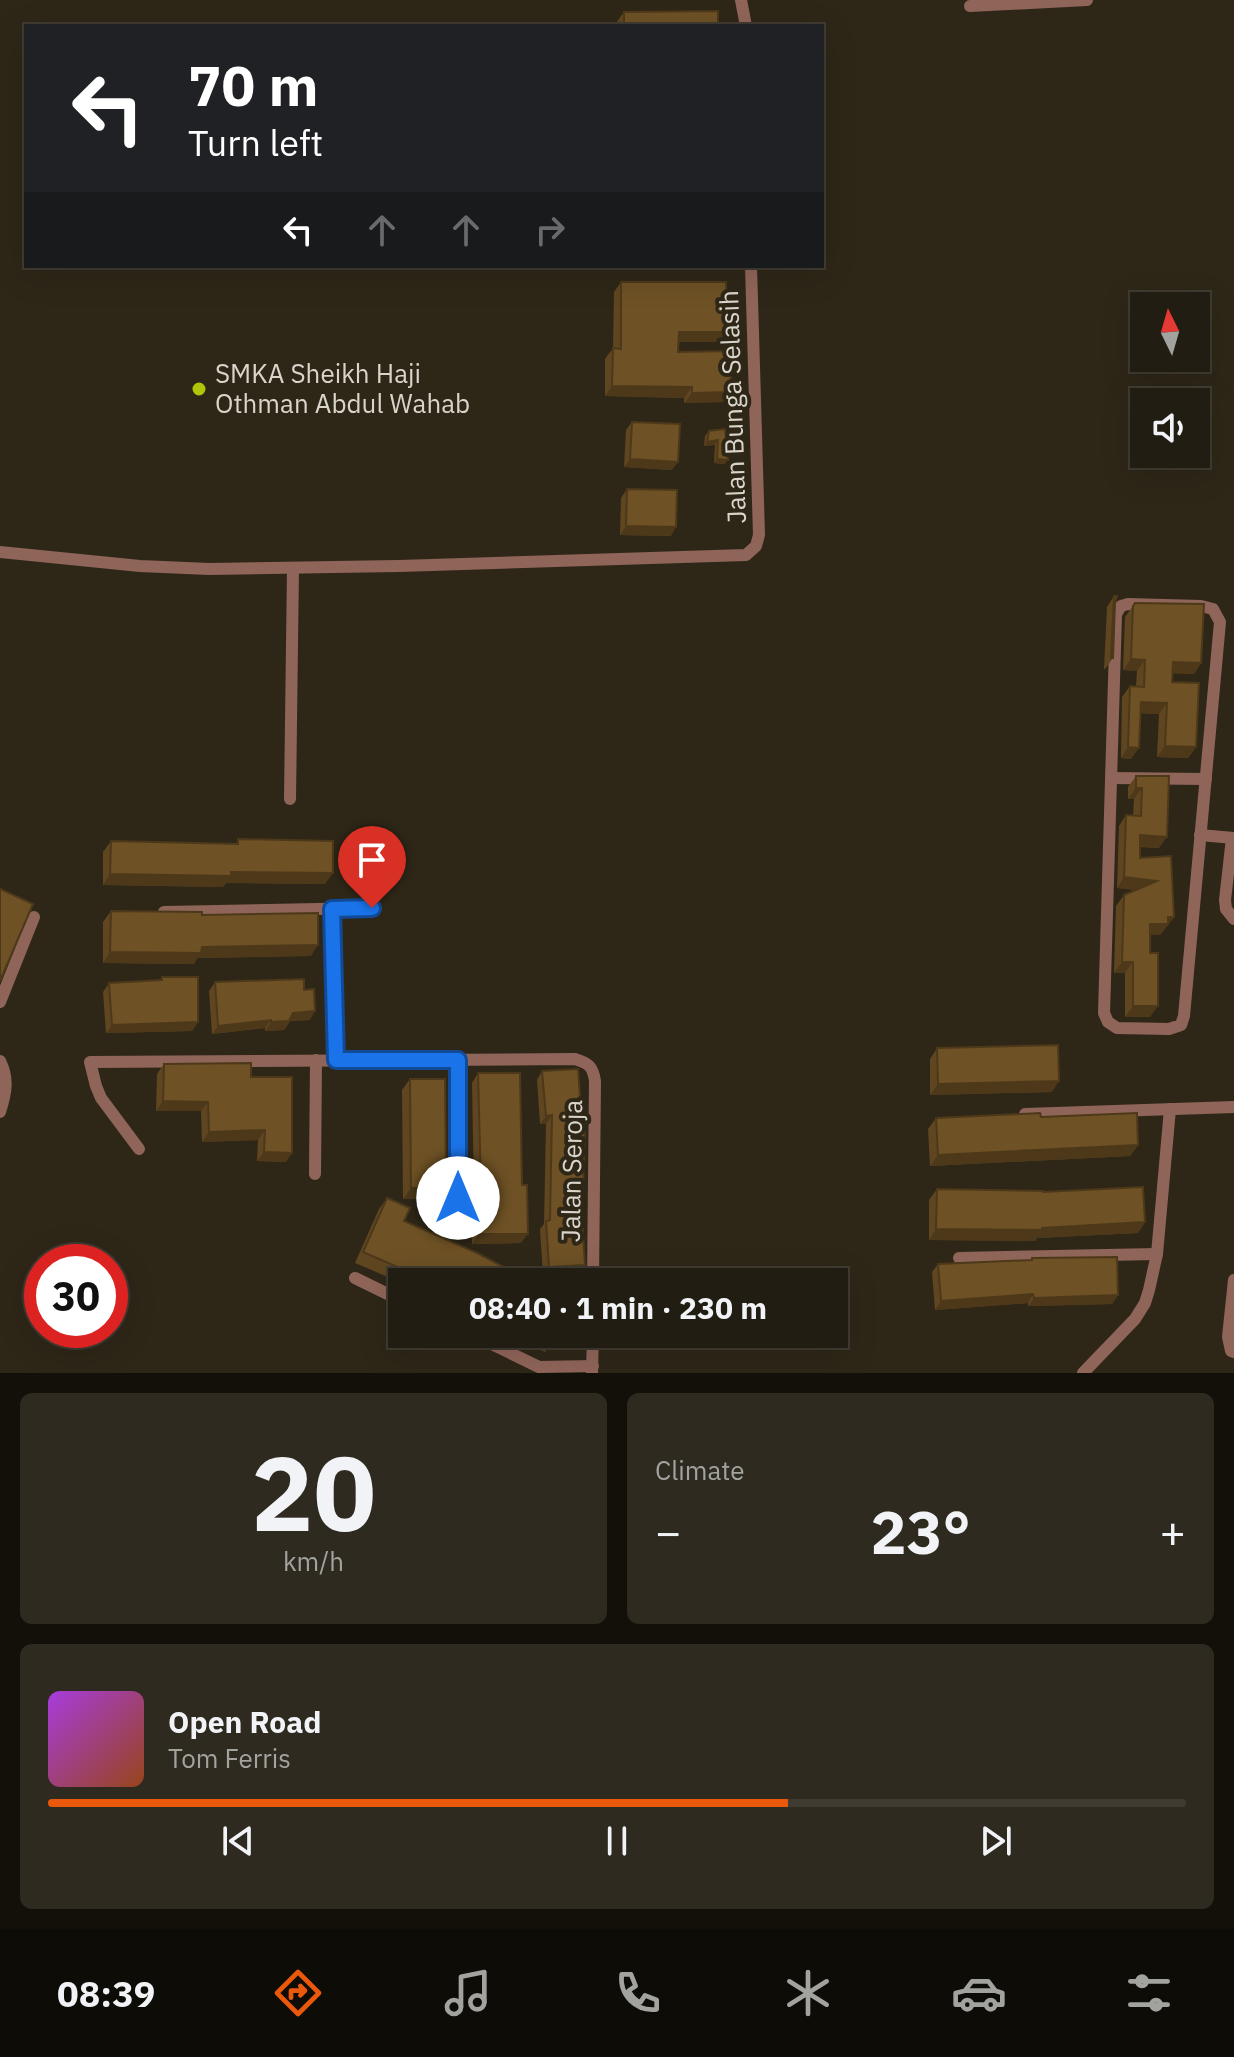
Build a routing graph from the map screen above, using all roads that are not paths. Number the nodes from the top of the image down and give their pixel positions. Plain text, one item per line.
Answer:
1 (741, 0) edge
2 (1087, 0) edge
3 (970, 6) dead end
4 (746, 24) edge
5 (751, 268) edge
6 (0, 552) edge
7 (293, 568) junction
8 (1111, 778) junction
9 (1206, 779) junction
10 (290, 799) dead end
11 (1200, 835) junction
12 (1233, 838) edge
13 (372, 908) dead end
14 (332, 909) junction
15 (144, 912) edge
16 (34, 917) edge
17 (1234, 919) edge
18 (0, 1002) edge
19 (316, 1060) junction
20 (336, 1060) junction
21 (458, 1060) junction
22 (1, 1061) edge
23 (1234, 1107) edge
24 (1170, 1109) junction
25 (0, 1112) edge
26 (1007, 1115) edge
27 (139, 1149) dead end
28 (315, 1174) dead end
29 (459, 1225) dead end
30 (1157, 1254) junction
31 (959, 1258) dead end
32 (593, 1268) edge
33 (355, 1278) dead end
34 (1234, 1280) edge
35 (388, 1294) edge
36 (500, 1348) edge
37 (593, 1348) edge
38 (1232, 1351) edge
39 (592, 1370) edge
40 (1083, 1373) edge

1 - 4 street
2 - 3 street
5 - 7 street, Jalan Bunga Selasih
6 - 7 street
7 - 10 street
8 - 9 street
8 - 9 street
8 - 11 street
9 - 11 street
11 - 12 street
12 - 17 street
13 - 14 street
14 - 15 street
14 - 20 street
16 - 18 street
19 - 20 street
19 - 27 street
19 - 28 street
20 - 21 street
21 - 29 street
21 - 32 street, Jalan Seroja
22 - 25 street
23 - 24 street
24 - 26 street
24 - 30 street
30 - 31 street
30 - 40 street
33 - 35 street
34 - 38 street
36 - 39 street
37 - 39 street

